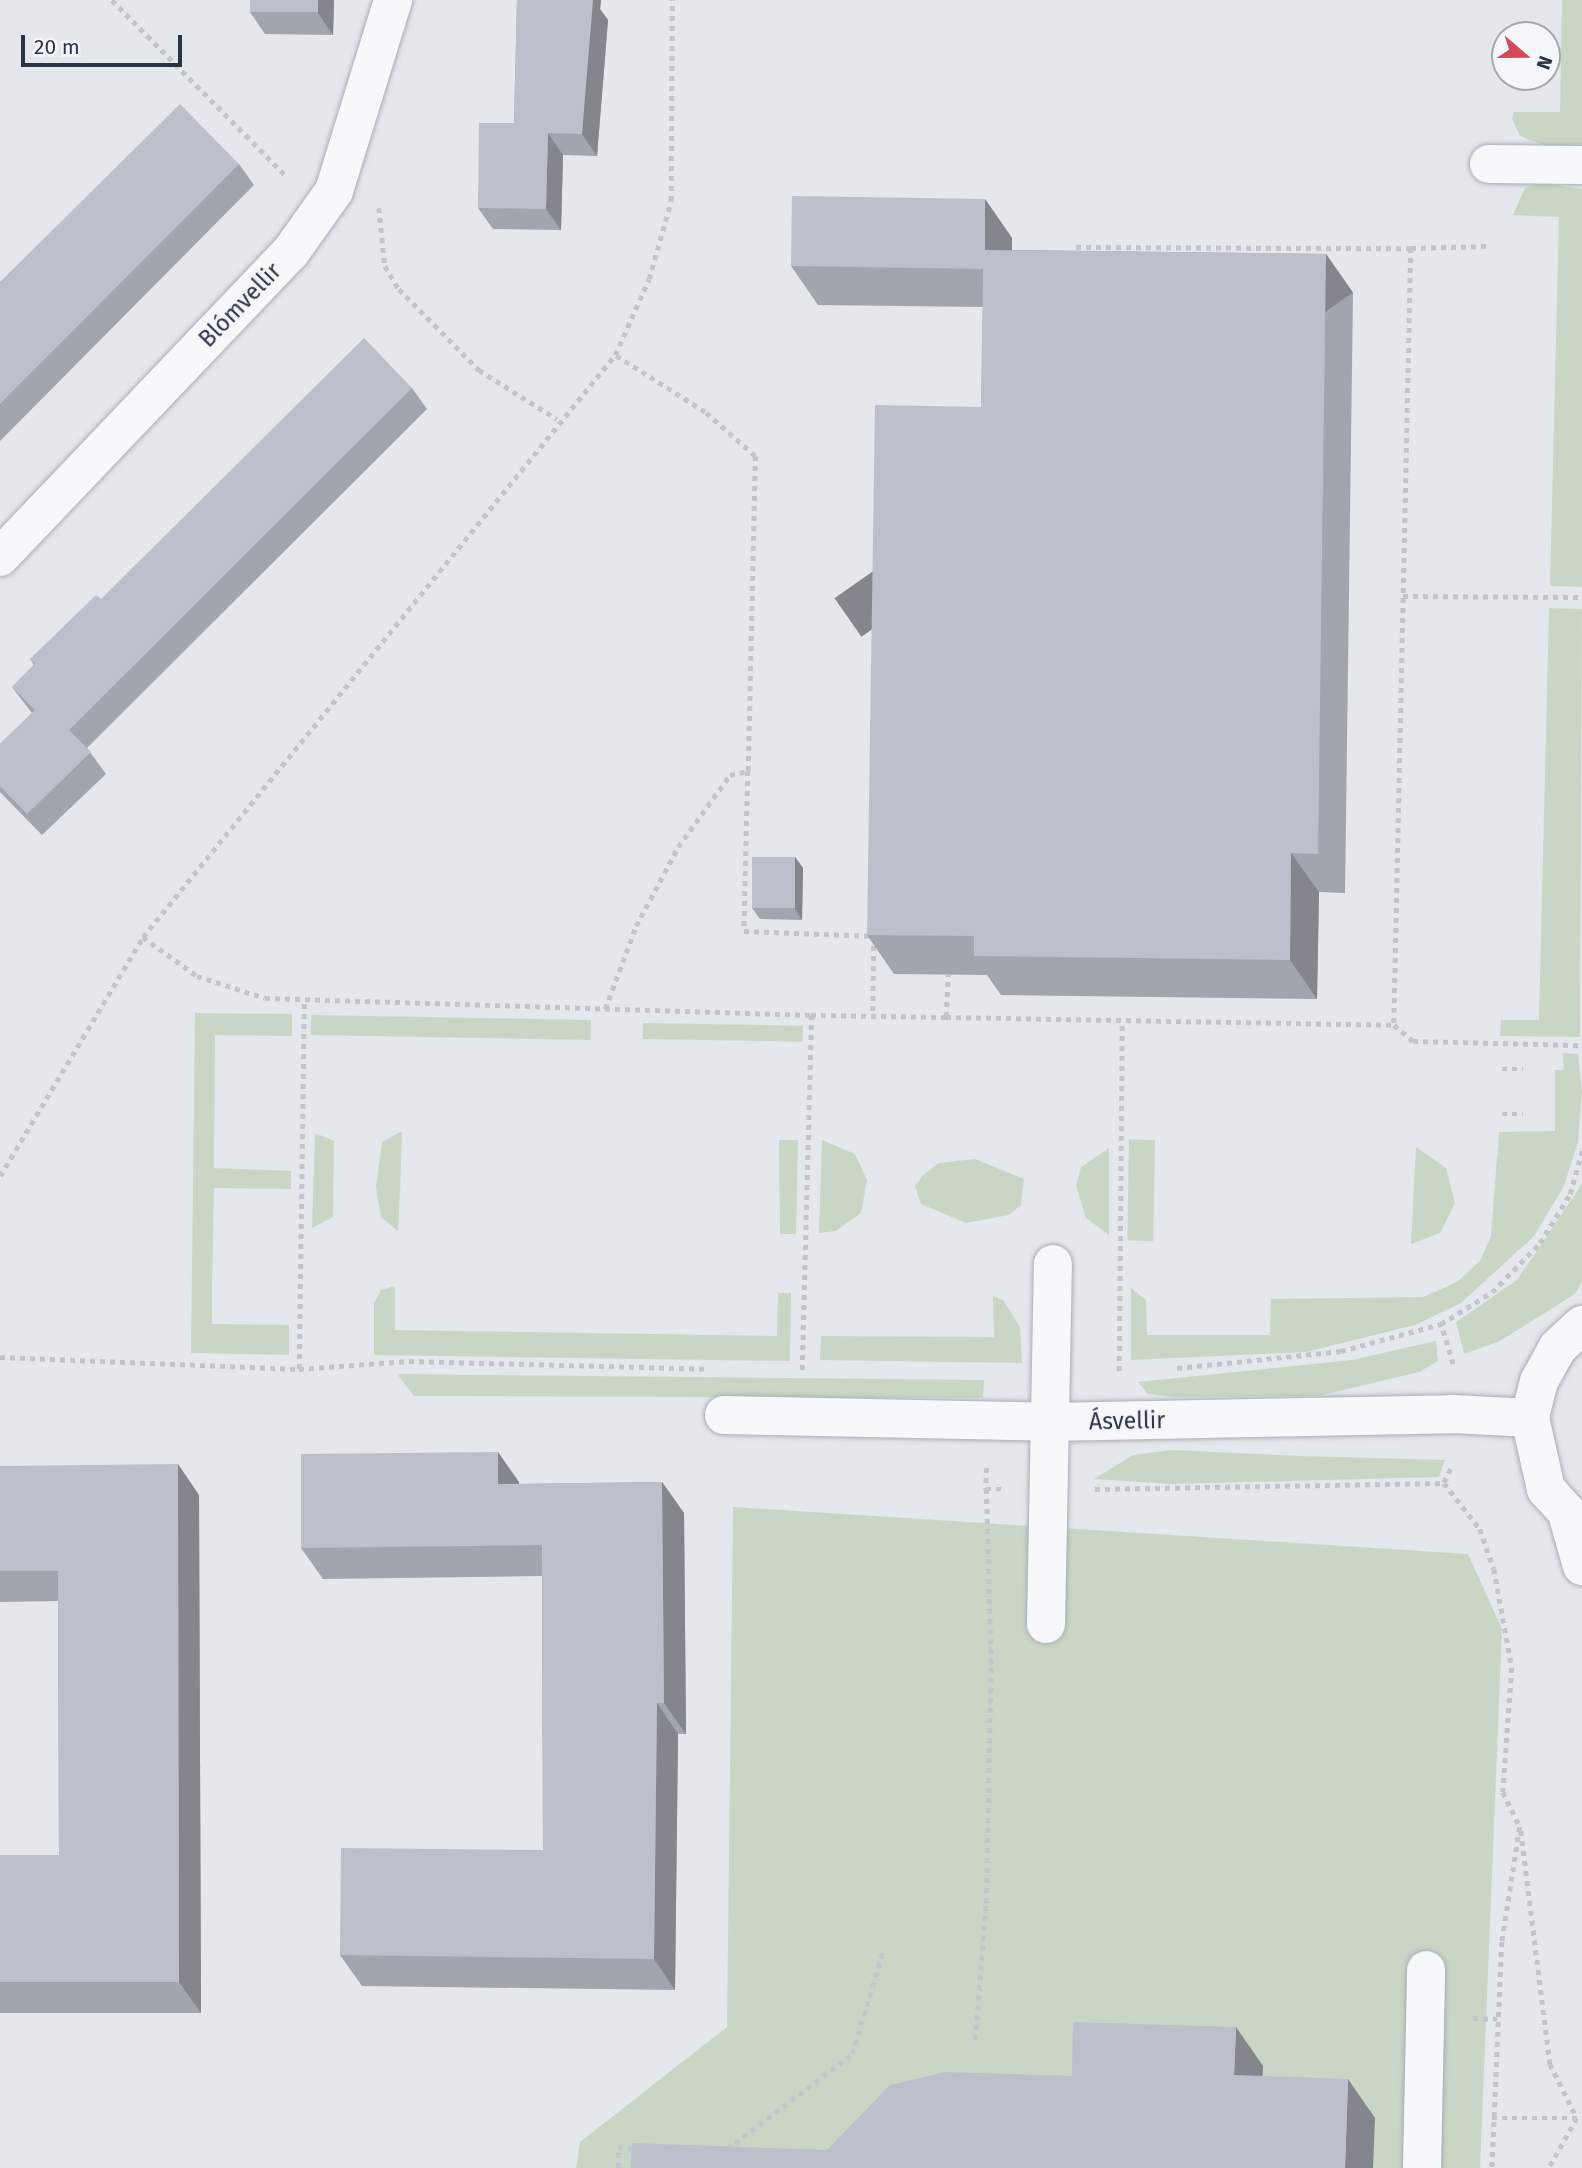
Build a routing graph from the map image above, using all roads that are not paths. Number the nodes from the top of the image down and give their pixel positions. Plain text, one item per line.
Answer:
1 (393, 0) edge
2 (1489, 164) dead end
3 (1582, 165) edge
4 (0, 557) edge
5 (1054, 1264) dead end
6 (1582, 1325) edge
7 (724, 1415) dead end
8 (1530, 1418) junction
9 (1050, 1422) junction
10 (1575, 1523) edge
11 (1582, 1566) edge
12 (1046, 1624) dead end
13 (1426, 1970) dead end
14 (1422, 2168) edge

1 - 4 street, Blómvellir
2 - 3 street
5 - 9 street
6 - 8 street
7 - 9 street, Ásvellir
8 - 9 street, Ásvellir
8 - 10 street
9 - 12 street
10 - 11 street
13 - 14 street

